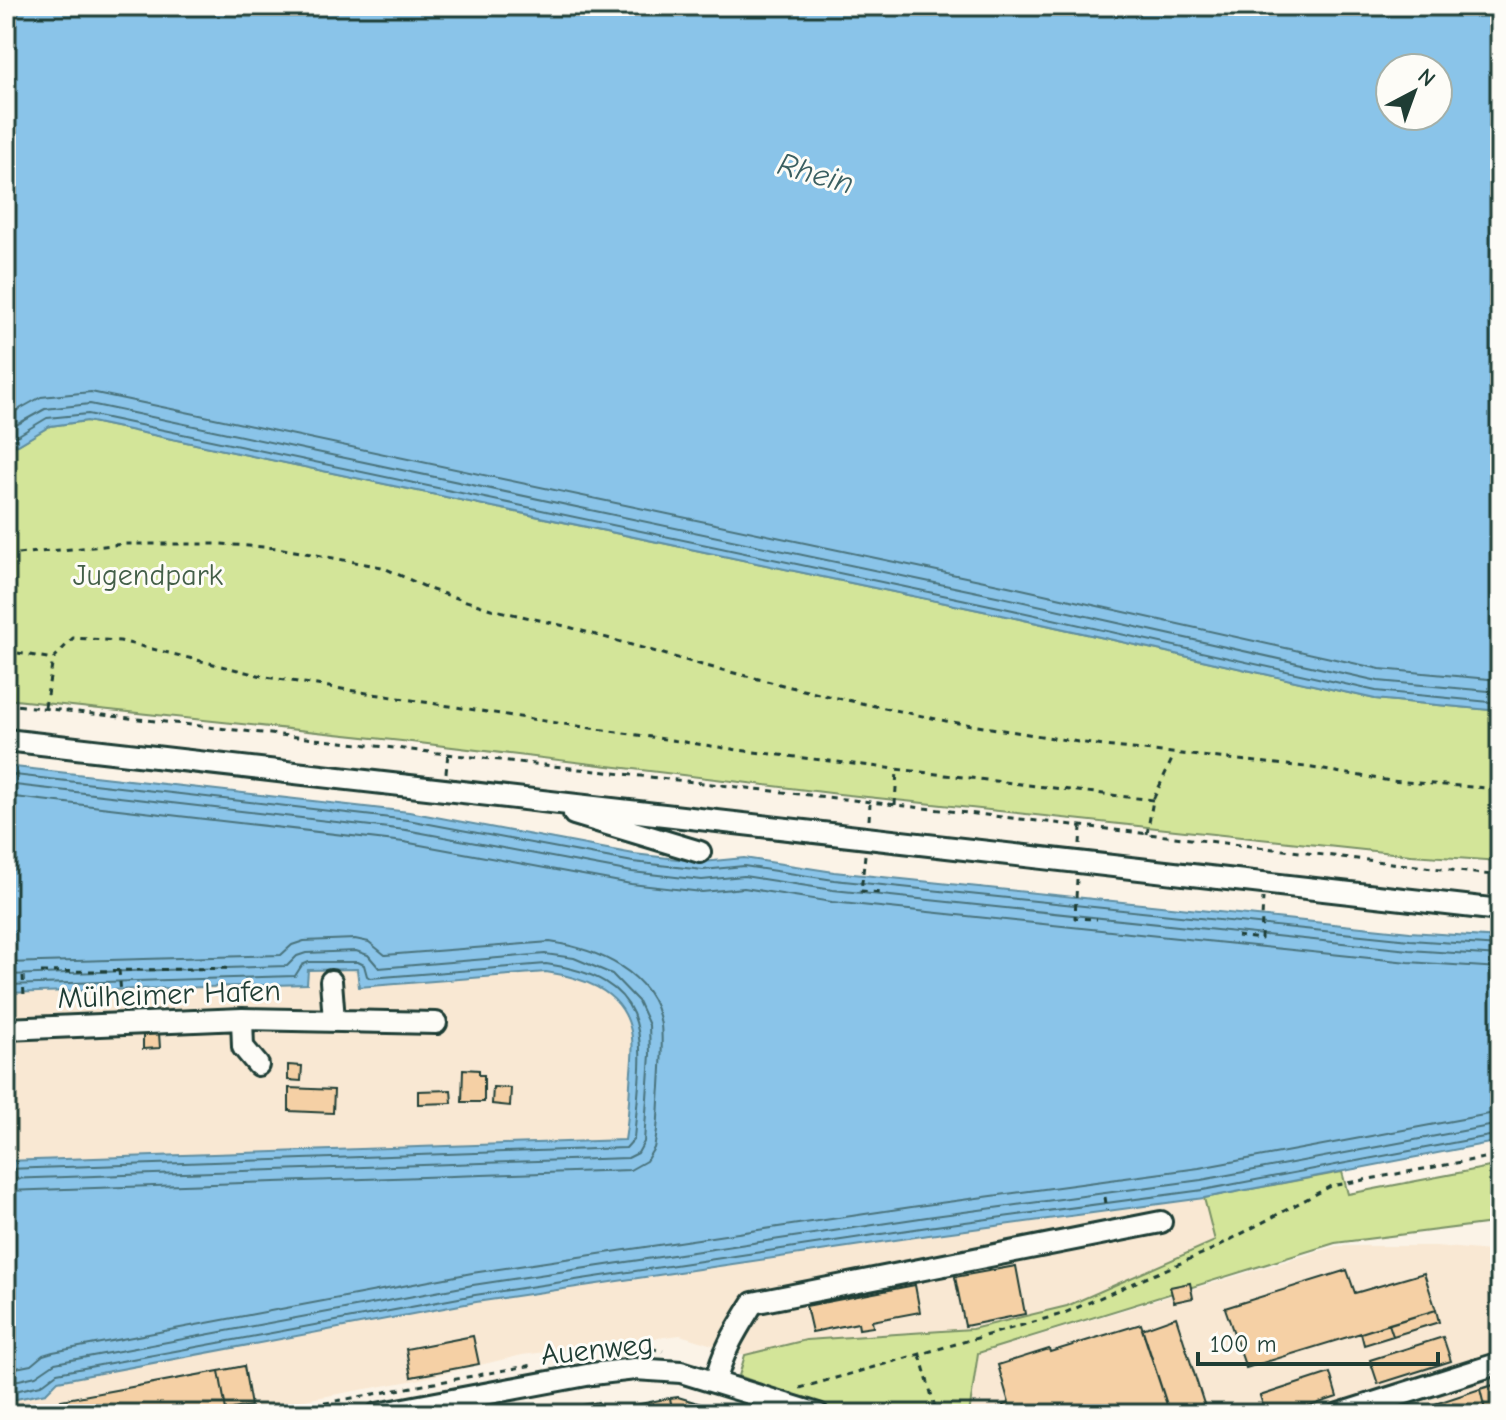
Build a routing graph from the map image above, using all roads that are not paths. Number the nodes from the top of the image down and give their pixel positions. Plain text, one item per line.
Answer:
1 (6, 740) edge
2 (526, 800) junction
3 (700, 852) dead end
4 (1500, 910) edge
5 (331, 981) dead end
6 (242, 1019) junction
7 (334, 1020) junction
8 (436, 1023) dead end
9 (6, 1029) edge
10 (258, 1065) dead end
11 (1161, 1222) dead end
12 (1500, 1363) edge
13 (716, 1381) junction
14 (377, 1414) edge
15 (818, 1414) edge
16 (1339, 1414) edge

1 - 2 street
2 - 3 street
2 - 4 street
5 - 7 street
6 - 7 street, Mülheimer Hafen
6 - 9 street, Mülheimer Hafen
6 - 10 street
7 - 8 street, Mülheimer Hafen
11 - 13 street
12 - 16 street
13 - 14 street, Auenweg
13 - 15 street, Auenweg

